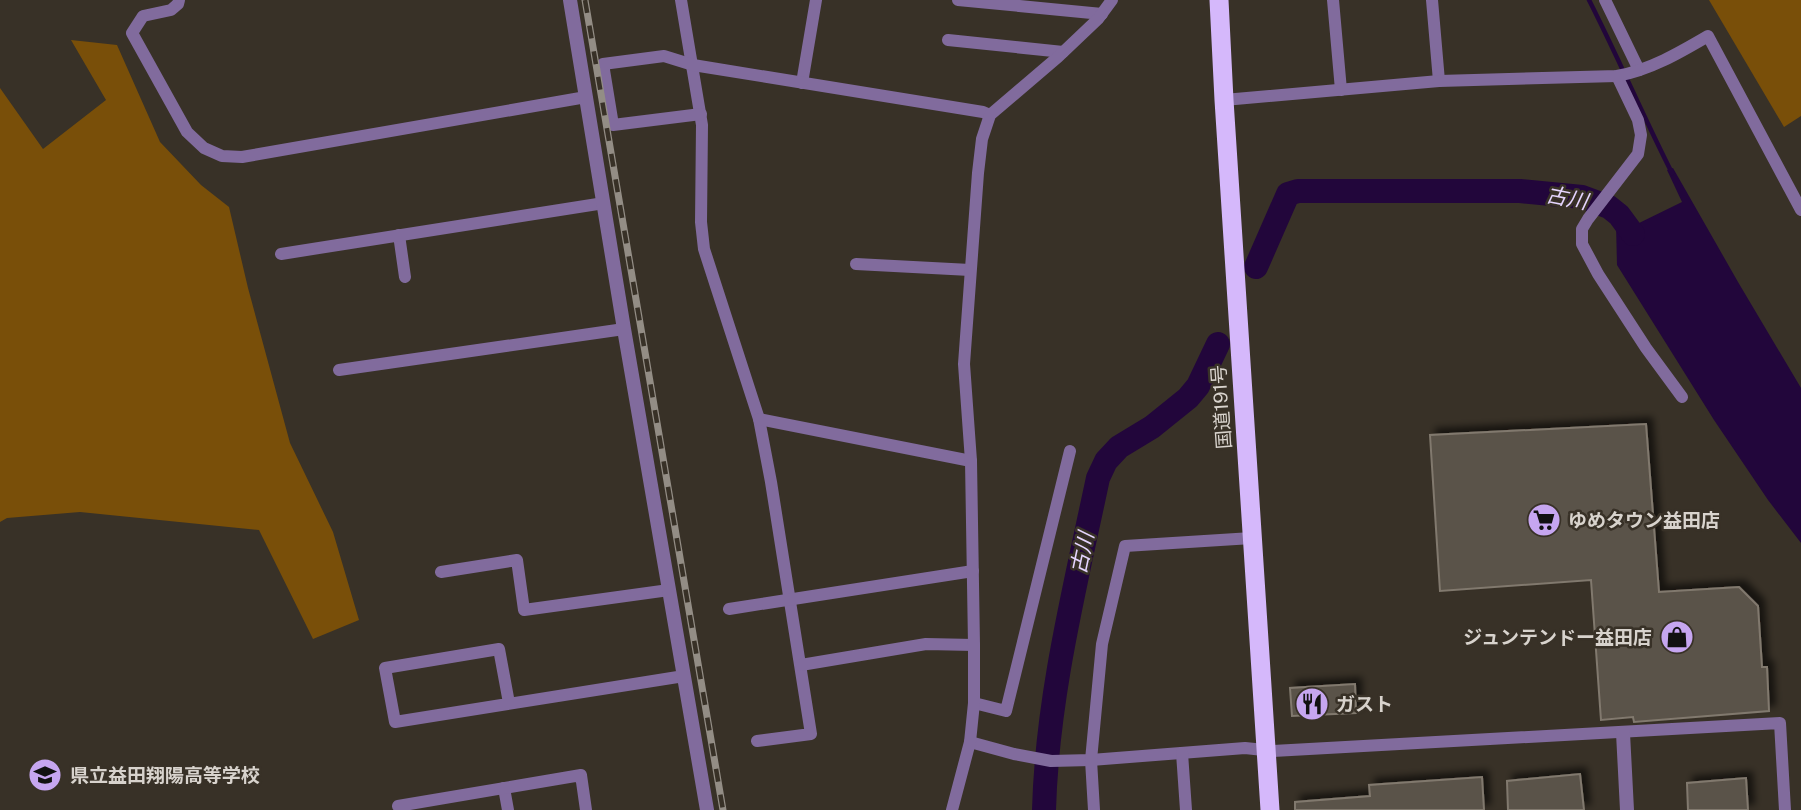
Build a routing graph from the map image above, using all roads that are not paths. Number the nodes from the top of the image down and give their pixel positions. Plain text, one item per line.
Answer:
1 (179, 0) edge
2 (569, 0) edge
3 (681, 0) edge
4 (816, 0) edge
5 (958, 0) edge
6 (1112, 0) edge
7 (1219, 0) edge
8 (1333, 0) edge
9 (1432, 0) edge
10 (1605, 0) edge
11 (1102, 14) junction
12 (948, 40) dead end
13 (1063, 52) junction
14 (693, 65) junction
15 (1639, 70) junction
16 (1617, 76) junction
17 (1439, 80) junction
18 (802, 83) junction
19 (1341, 90) junction
20 (586, 97) junction
21 (1224, 100) junction
22 (701, 114) junction
23 (990, 115) junction
24 (604, 203) junction
25 (1801, 210) edge
26 (399, 235) junction
27 (281, 254) dead end
28 (856, 264) dead end
29 (970, 270) junction
30 (405, 276) dead end
31 (624, 329) junction
32 (339, 370) dead end
33 (1682, 397) dead end
34 (759, 419) junction
35 (1070, 451) dead end
36 (971, 461) junction
37 (1252, 538) junction
38 (973, 571) junction
39 (441, 572) dead end
40 (669, 590) junction
41 (788, 599) junction
42 (729, 609) dead end
43 (974, 645) junction
44 (801, 665) junction
45 (684, 676) junction
46 (974, 703) junction
47 (509, 704) junction
48 (1623, 733) junction
49 (757, 741) dead end
50 (970, 742) junction
51 (1266, 752) junction
52 (1182, 753) junction
53 (1091, 760) junction
54 (504, 788) junction
55 (398, 806) dead end
56 (704, 809) edge
57 (508, 810) edge
58 (586, 810) edge
59 (952, 810) edge
60 (1094, 810) edge
61 (1186, 810) edge
62 (1270, 810) edge
63 (1627, 810) edge
64 (1785, 810) edge

1 - 20 street
2 - 20 street
3 - 14 street
4 - 18 street
5 - 11 street
6 - 11 street
7 - 21 highway, 国道191号
8 - 19 street
9 - 17 street
10 - 15 street
11 - 13 street
12 - 13 street
13 - 23 street
14 - 18 street
14 - 22 street
14 - 22 street
15 - 16 street
15 - 25 street
16 - 17 street
16 - 33 street
17 - 19 street
18 - 23 street
19 - 21 street
20 - 24 street
21 - 37 highway, 国道191号
22 - 34 street
23 - 29 street
24 - 26 street
24 - 31 street
26 - 27 street
26 - 30 street
28 - 29 street
29 - 36 street
31 - 32 street
31 - 40 street
34 - 36 street
34 - 41 street
35 - 46 street
36 - 38 street
37 - 51 highway, 国道191号
37 - 53 street
38 - 41 street
38 - 43 street
39 - 40 street
40 - 45 street
41 - 42 street
41 - 44 street
43 - 44 street
43 - 46 street
44 - 49 street
45 - 47 street
45 - 56 street
46 - 50 street
47 - 47 street
48 - 51 street
48 - 63 street
48 - 64 street
50 - 53 street
50 - 59 street
51 - 52 street
51 - 62 highway, 国道191号
52 - 53 street
52 - 61 street
53 - 60 street
54 - 55 street
54 - 57 street
54 - 58 street

